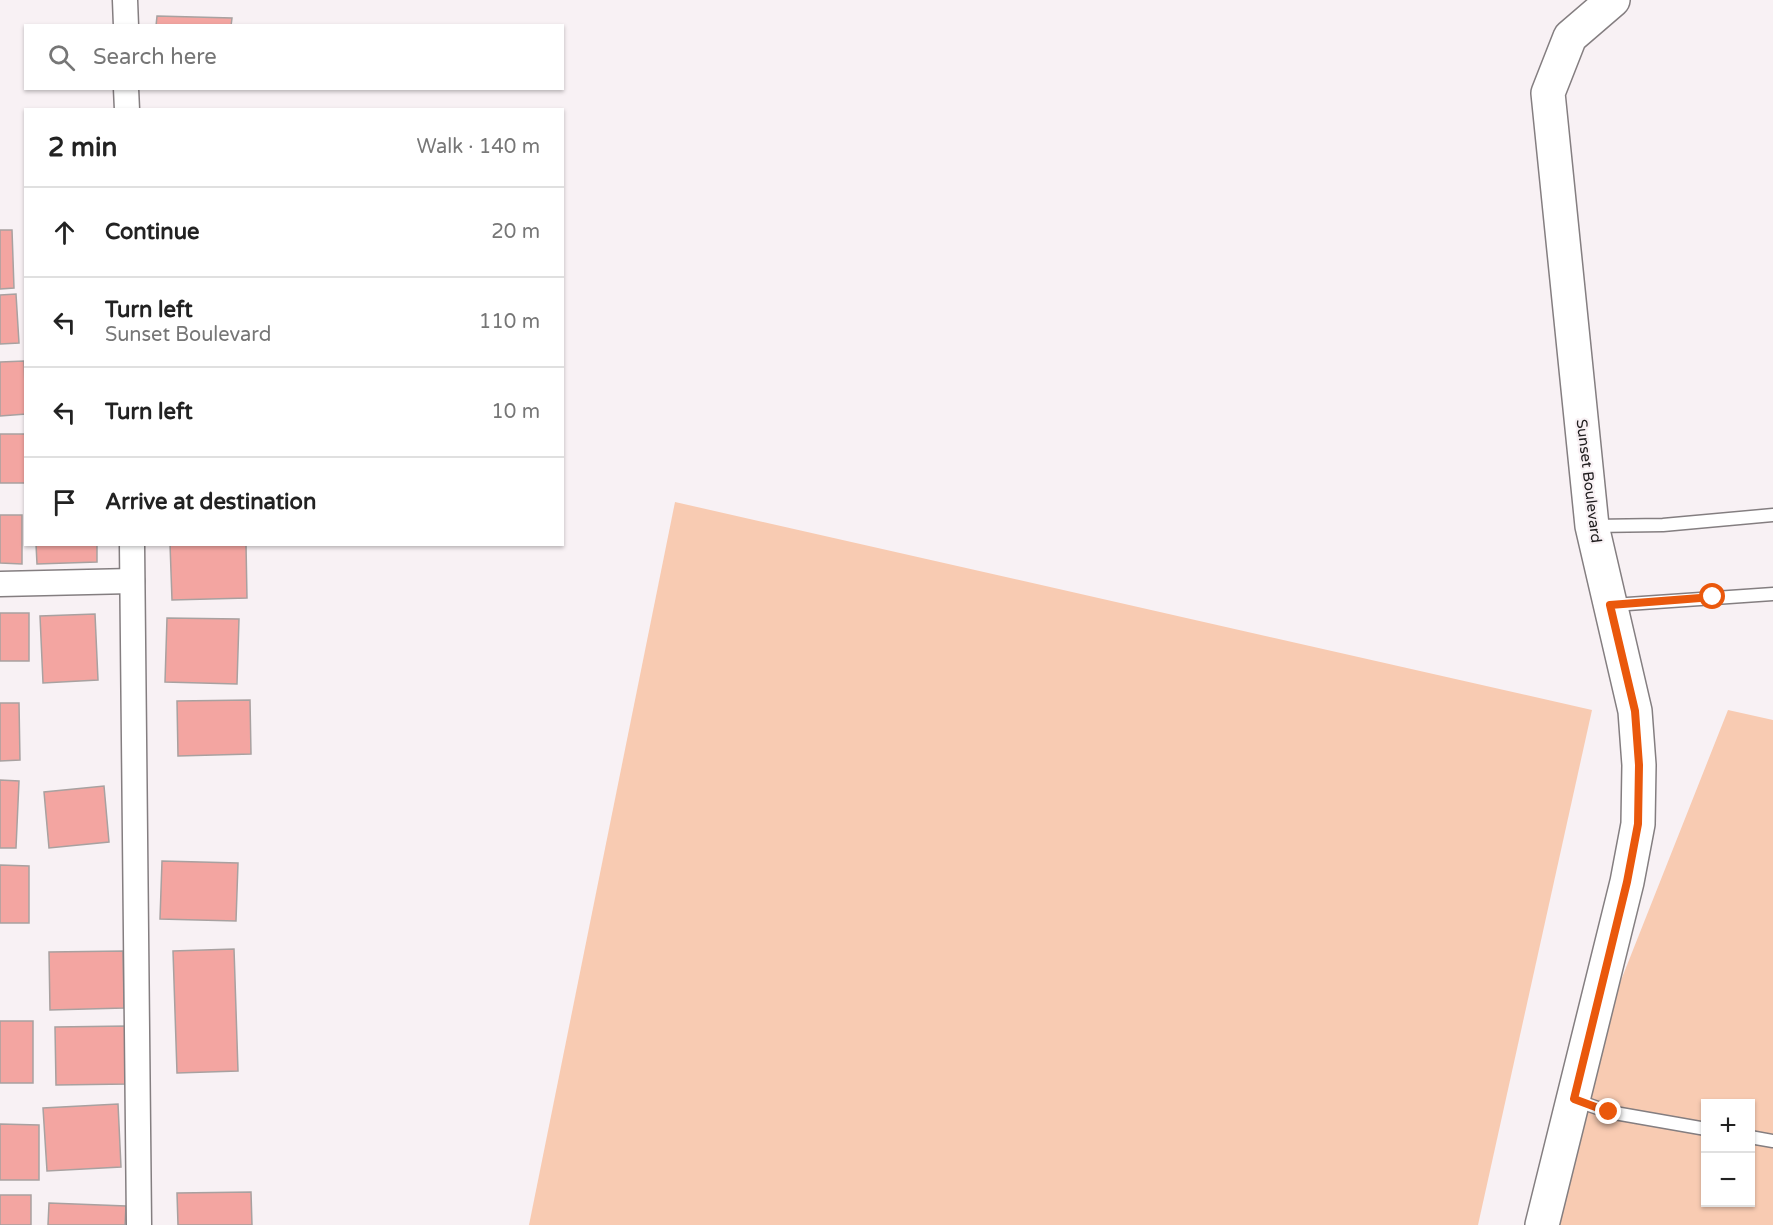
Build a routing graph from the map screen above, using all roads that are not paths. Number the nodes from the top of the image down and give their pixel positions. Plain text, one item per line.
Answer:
1 (125, 0) edge
2 (1614, 0) edge
3 (126, 24) edge
4 (126, 90) edge
5 (127, 108) edge
6 (1773, 515) edge
7 (1592, 526) junction
8 (132, 546) edge
9 (132, 581) junction
10 (0, 584) edge
11 (1773, 594) edge
12 (1610, 605) junction
13 (1574, 1099) junction
14 (1701, 1128) edge
15 (1755, 1138) edge
16 (1773, 1141) edge
17 (139, 1225) edge
18 (1542, 1225) edge

1 - 3 street
2 - 7 street, Sunset Boulevard
4 - 5 street
6 - 7 lane
7 - 12 street, Sunset Boulevard
8 - 9 street
9 - 10 street
9 - 17 street
11 - 12 lane
12 - 13 street, Sunset Boulevard
13 - 14 lane
13 - 18 street, Sunset Boulevard
15 - 16 lane

